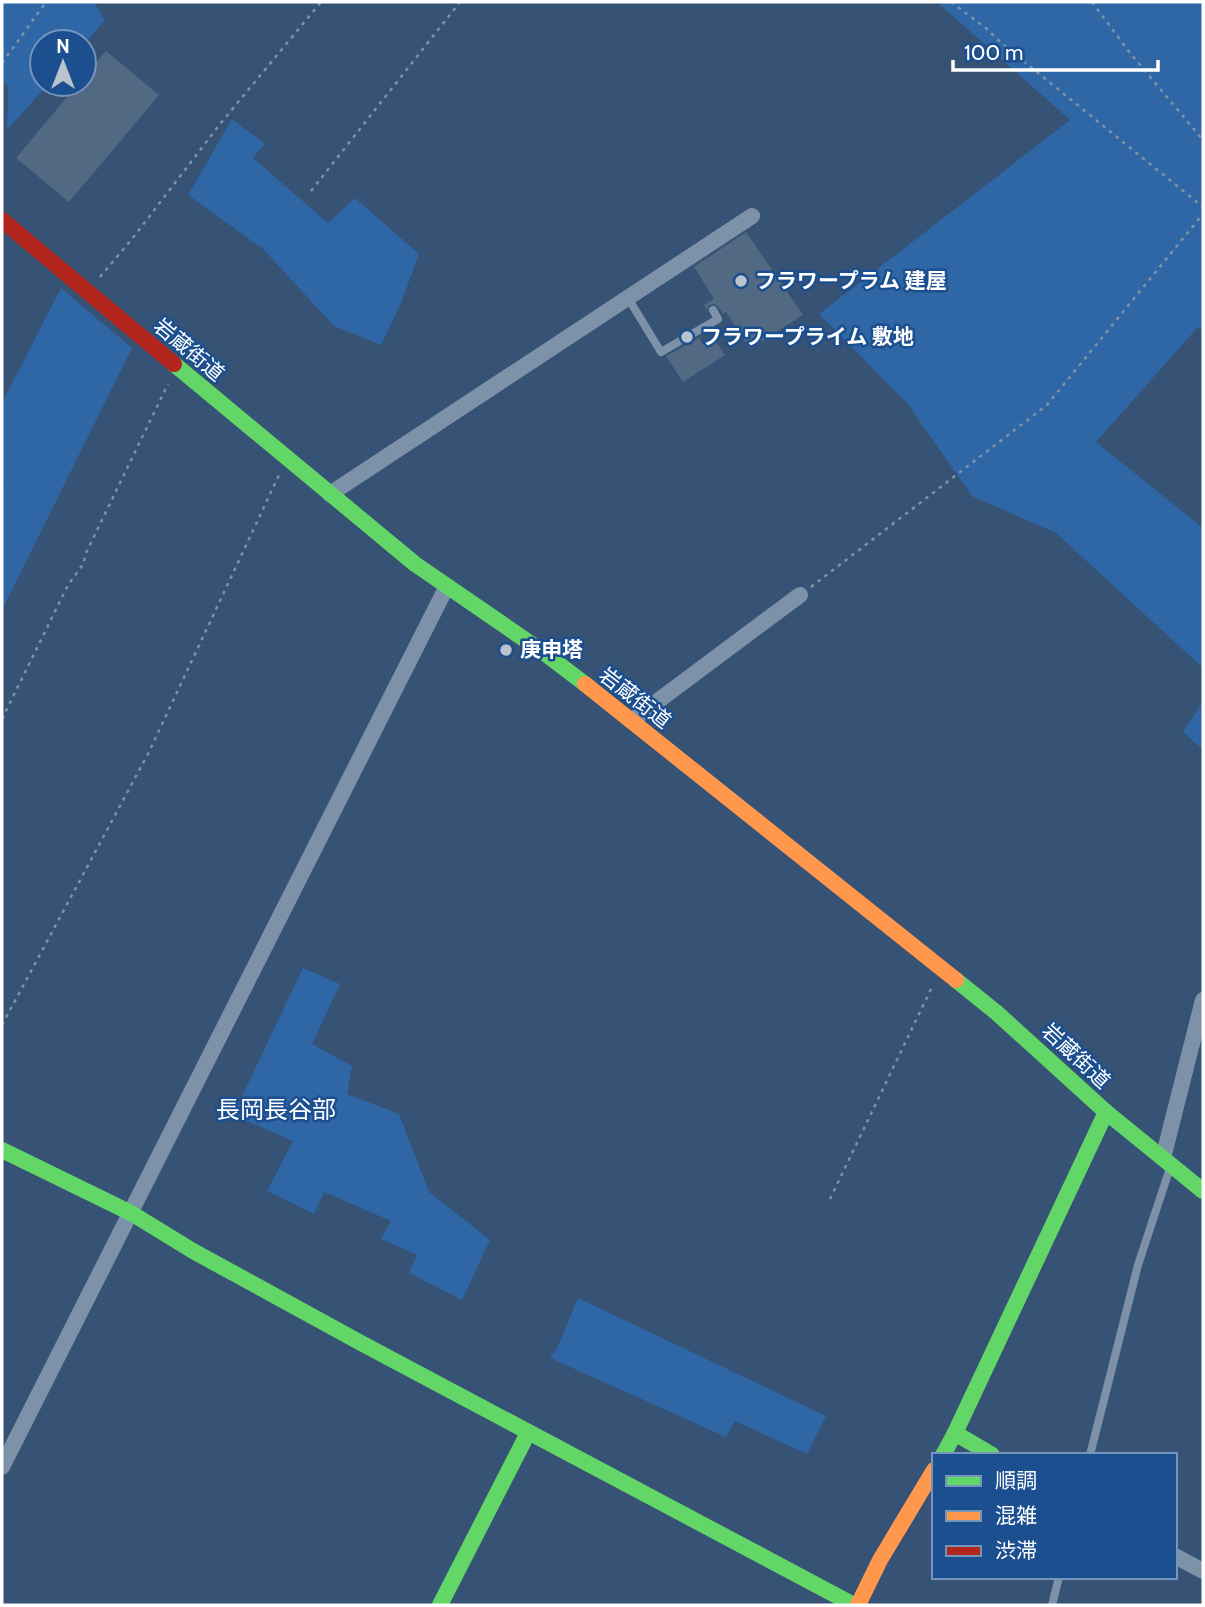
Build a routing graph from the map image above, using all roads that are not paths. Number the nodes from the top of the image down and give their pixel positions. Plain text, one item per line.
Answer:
1 (752, 216) dead end
2 (2, 220) edge
3 (628, 298) junction
4 (713, 310) dead end
5 (330, 494) junction
6 (446, 588) junction
7 (800, 595) road end
8 (631, 721) junction
9 (1203, 1000) edge
10 (1106, 1112) junction
11 (2, 1150) edge
12 (1167, 1162) junction
13 (1203, 1191) edge
14 (131, 1213) junction
15 (528, 1433) junction
16 (955, 1433) junction
17 (944, 1453) edge
18 (989, 1453) edge
19 (1091, 1453) edge
20 (2, 1467) edge
21 (932, 1473) edge
22 (1177, 1557) edge
23 (1203, 1571) edge
24 (1058, 1579) edge
25 (440, 1605) edge
26 (856, 1605) edge
27 (1052, 1605) edge

1 - 3 street
2 - 5 street, 岩蔵街道
3 - 4 lane
3 - 5 street
5 - 6 street, 岩蔵街道
6 - 8 street, 岩蔵街道
6 - 14 street
7 - 8 street
8 - 10 street, 岩蔵街道
9 - 12 street
10 - 12 street, 岩蔵街道
10 - 16 street
11 - 14 street
12 - 13 street, 岩蔵街道
12 - 19 lane
14 - 15 street
14 - 20 street
15 - 25 street
15 - 26 street
16 - 17 street
16 - 18 street
21 - 26 street
22 - 23 street
24 - 27 lane

